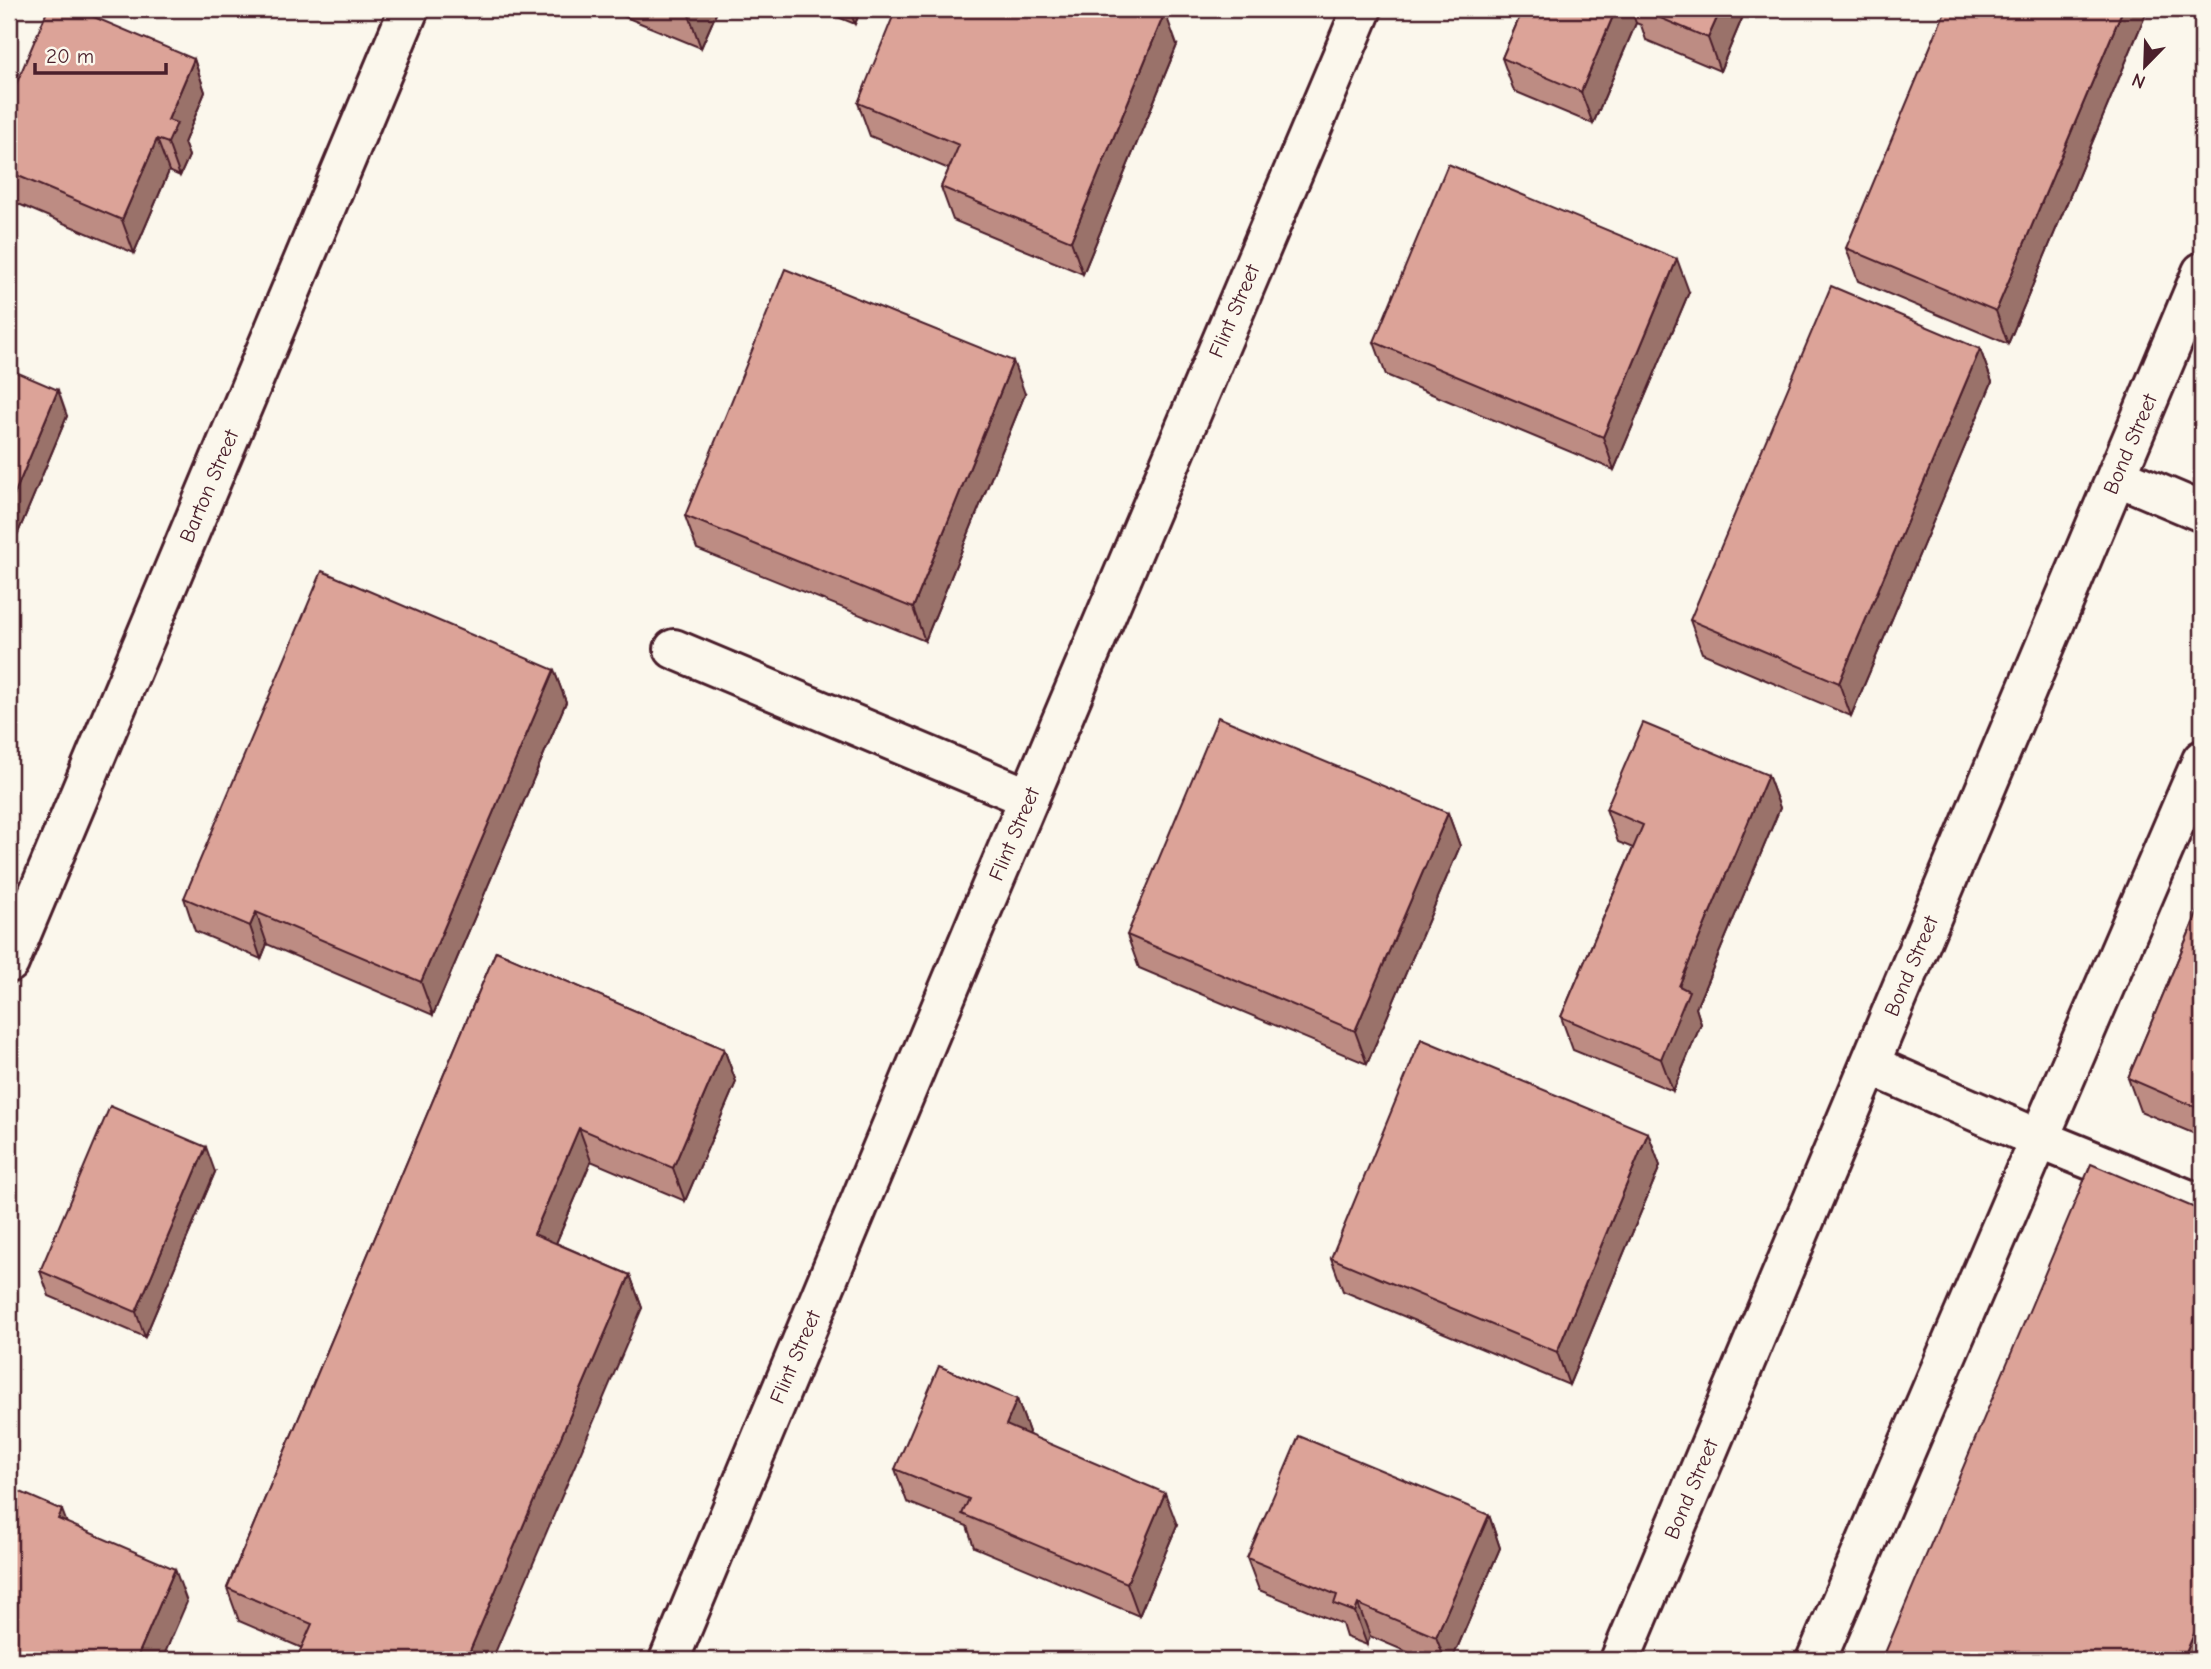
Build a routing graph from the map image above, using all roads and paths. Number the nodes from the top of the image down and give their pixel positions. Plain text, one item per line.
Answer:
1 (409, 9) edge
2 (1362, 9) edge
3 (2202, 272) edge
4 (2117, 476) junction
5 (2202, 513) edge
6 (674, 649) dead end
7 (2202, 760) edge
8 (1029, 798) junction
9 (9, 963) edge
10 (1870, 1065) junction
11 (2039, 1139) junction
12 (2202, 1205) edge
13 (1631, 1654) edge
14 (669, 1660) edge
15 (1816, 1660) edge

1 - 9 street, Barton Street
2 - 8 street, Flint Street
3 - 4 street, Bond Street
4 - 5 street
4 - 10 street, Bond Street
6 - 8 street
7 - 11 street
8 - 14 street, Flint Street
10 - 11 street
10 - 13 street, Bond Street
11 - 12 street
11 - 15 street

